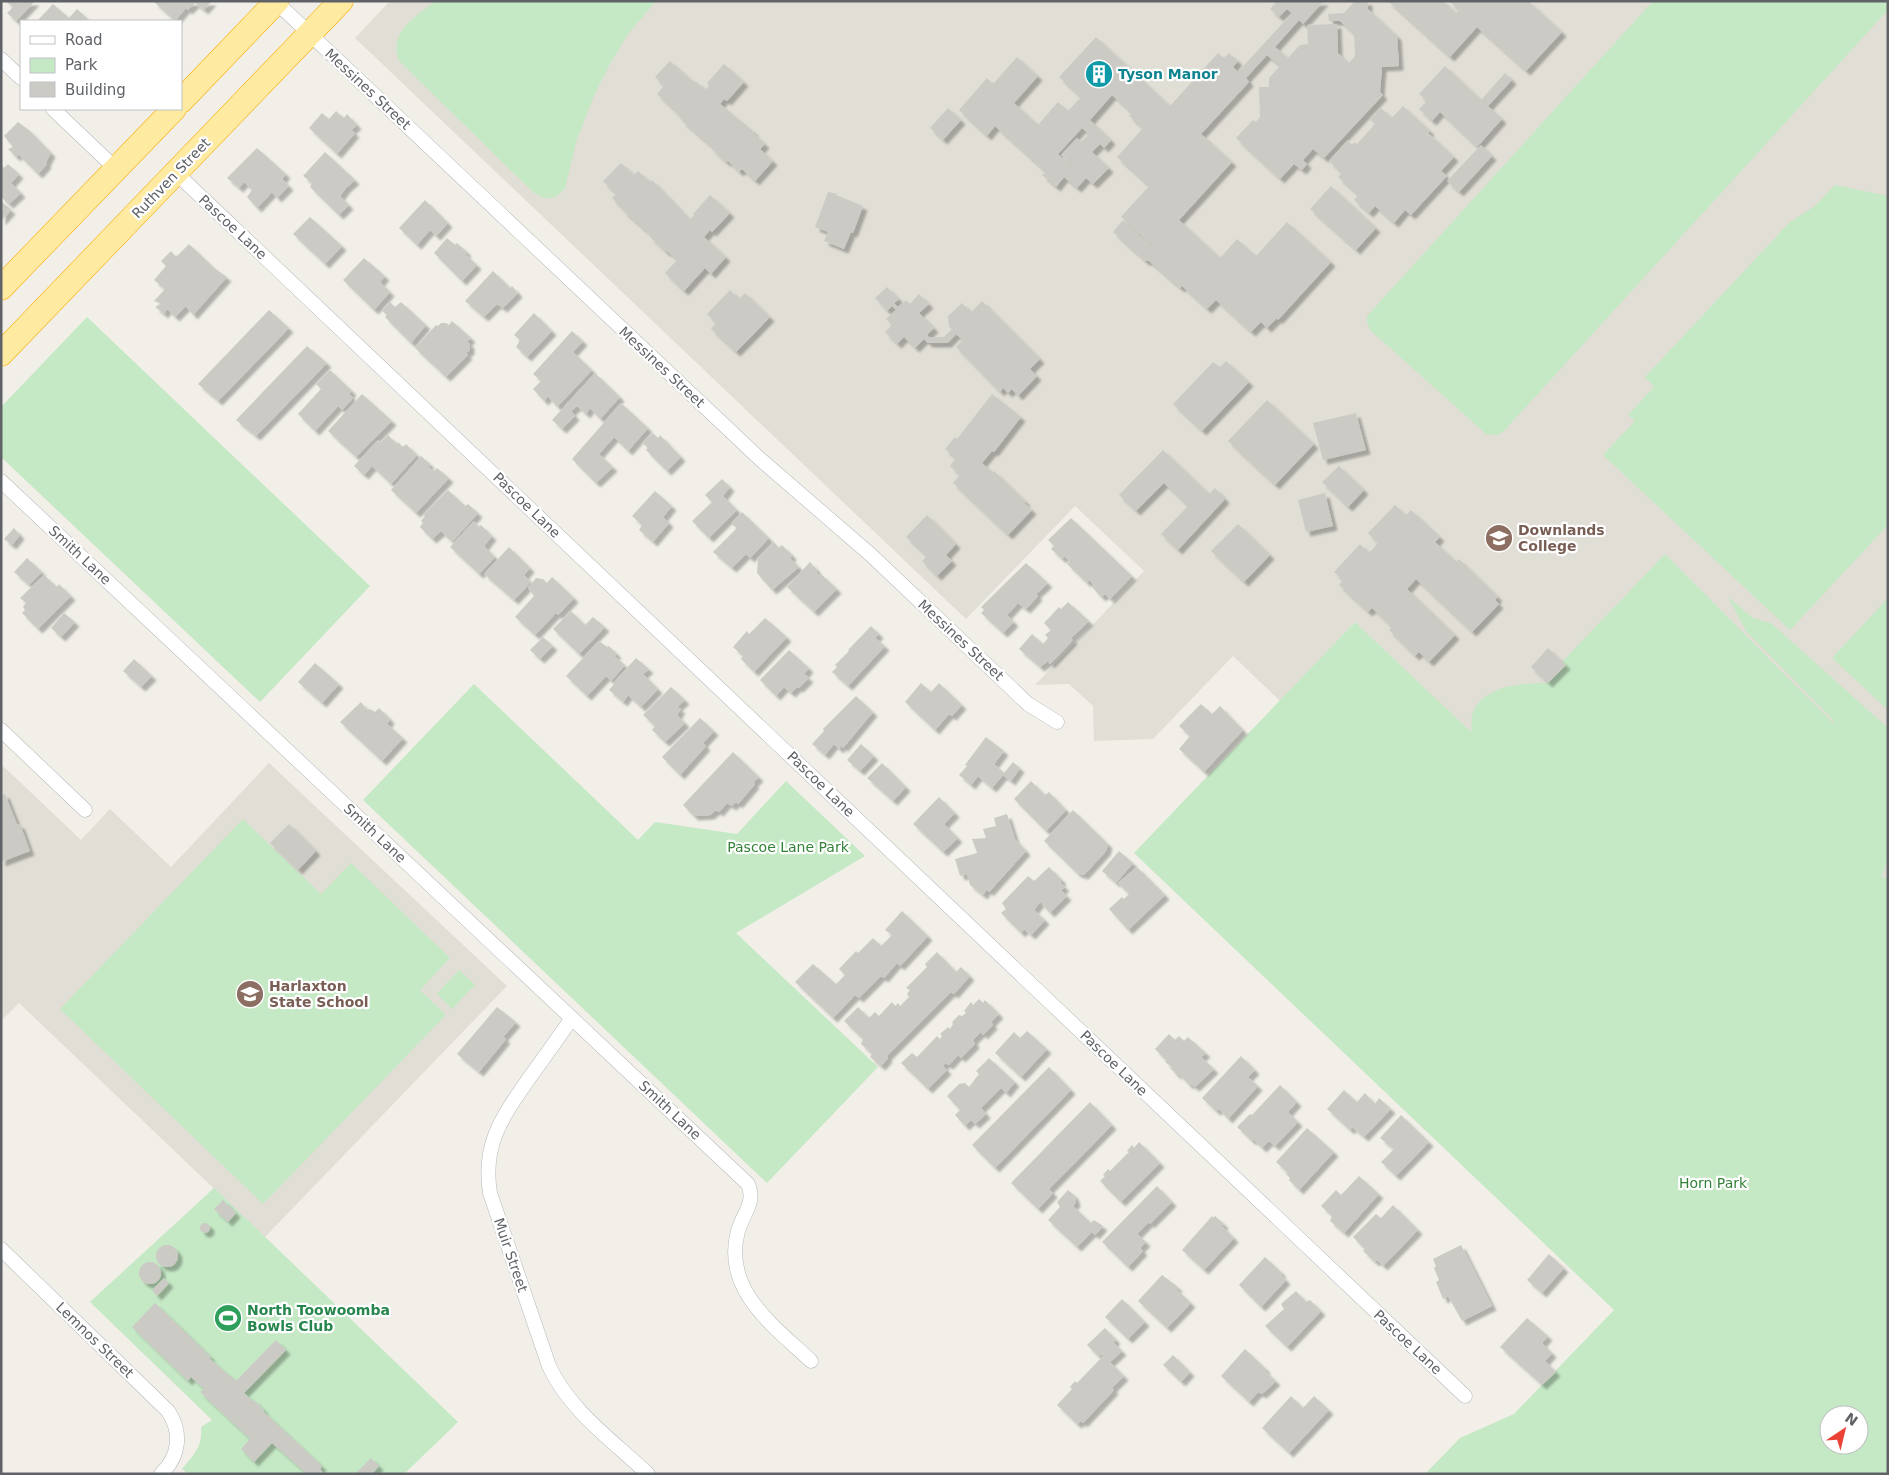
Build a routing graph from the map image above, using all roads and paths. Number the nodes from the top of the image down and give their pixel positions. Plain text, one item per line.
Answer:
1 (341, 1) edge
2 (276, 2) edge
3 (310, 33) junction
4 (1, 59) edge
5 (20, 77) edge
6 (182, 100) edge
7 (54, 110) edge
8 (173, 110) edge
9 (116, 170) junction
10 (176, 173) junction
11 (1, 288) edge
12 (1, 354) edge
13 (1, 481) edge
14 (1057, 722) dead end
15 (1, 730) edge
16 (86, 810) dead end
17 (572, 1018) junction
18 (1, 1249) edge
19 (811, 1361) dead end
20 (1465, 1396) dead end
21 (161, 1474) edge
22 (648, 1474) edge

1 - 3 highway, Ruthven Street
2 - 3 street, Messines Street
2 - 6 highway
3 - 10 highway, Ruthven Street
3 - 14 street, Messines Street
4 - 5 street
7 - 9 street
8 - 9 highway
9 - 11 highway
10 - 12 highway, Ruthven Street
10 - 20 street, Pascoe Lane
13 - 17 street, Smith Lane
15 - 16 street
17 - 19 street, Smith Lane
17 - 22 street, Muir Street
18 - 21 street, Lemnos Street

